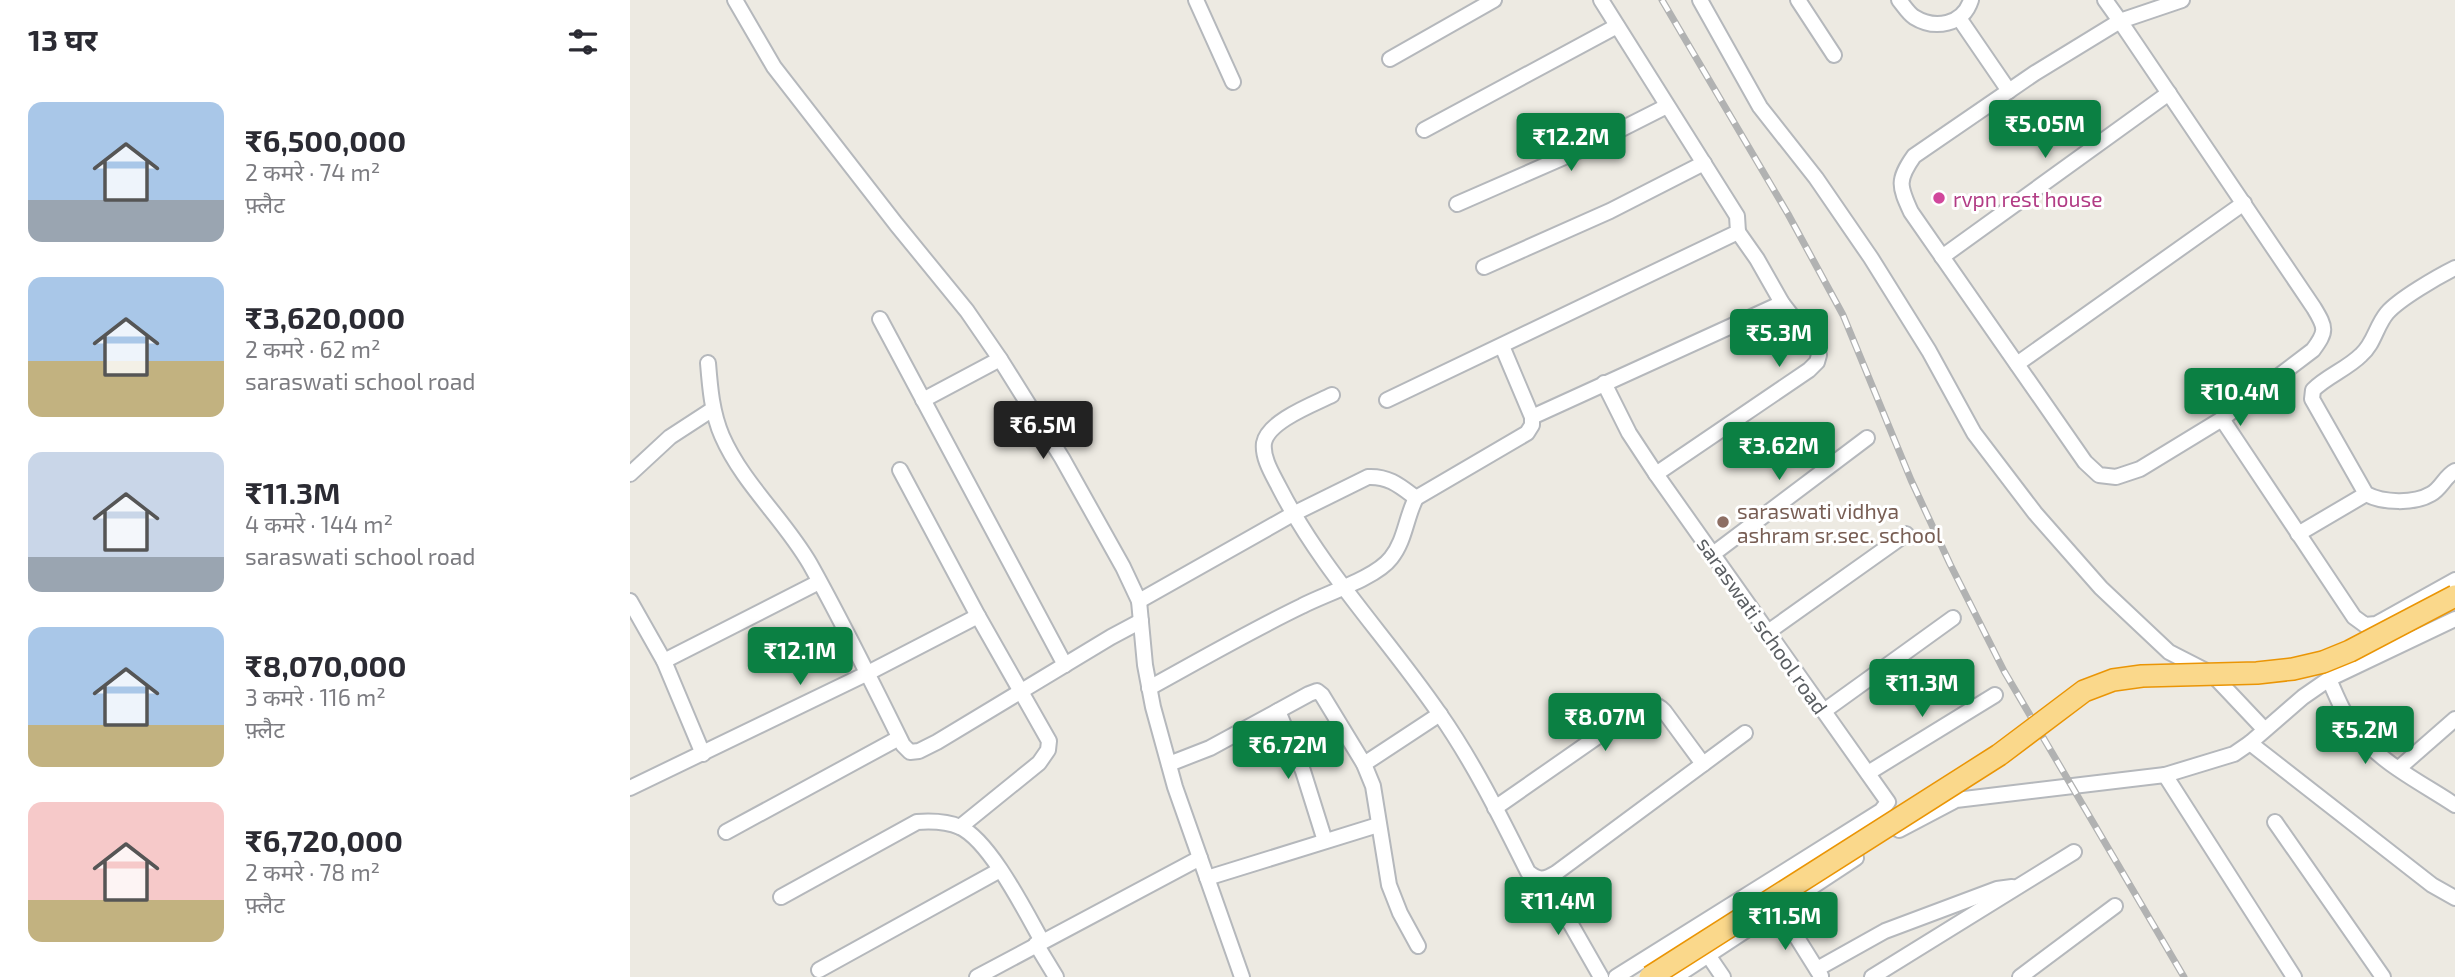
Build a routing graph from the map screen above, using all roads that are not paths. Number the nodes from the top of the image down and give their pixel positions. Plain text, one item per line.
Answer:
1 (735, 0) edge
2 (1494, 0) edge
3 (1601, 0) edge
4 (1700, 0) edge
5 (1798, 0) edge
6 (1899, 0) edge
7 (1971, 0) edge
8 (2105, 0) edge
9 (2182, 0) edge
10 (1200, 2) edge
11 (1959, 18) junction
12 (2120, 21) junction
13 (1617, 26) junction
14 (1834, 55) dead end
15 (1390, 59) dead end
16 (1233, 82) dead end
17 (2009, 91) junction
18 (2169, 93) junction
19 (1667, 106) junction
20 (1424, 130) dead end
21 (1704, 163) junction
22 (1458, 204) dead end
23 (2244, 204) junction
24 (1738, 232) junction
25 (1942, 257) junction
26 (1484, 267) dead end
27 (2455, 268) edge
28 (1782, 303) junction
29 (880, 319) dead end
30 (1502, 346) junction
31 (1000, 359) junction
32 (708, 363) dead end
33 (2017, 364) junction
34 (1604, 383) junction
35 (1332, 395) dead end
36 (923, 400) junction
37 (1387, 400) dead end
38 (713, 409) junction
39 (1532, 417) junction
40 (2222, 419) junction
41 (1867, 438) dead end
42 (900, 470) dead end
43 (2455, 471) edge
44 (630, 474) edge
45 (1656, 474) junction
46 (2366, 494) junction
47 (1416, 498) junction
48 (1293, 514) junction
49 (1906, 534) dead end
50 (2298, 534) junction
51 (1713, 554) junction
52 (2455, 580) edge
53 (819, 582) junction
54 (1343, 588) junction
55 (2455, 596) edge
56 (630, 601) edge
57 (1139, 601) junction
58 (978, 616) junction
59 (1953, 618) dead end
60 (2455, 619) edge
61 (1141, 621) junction
62 (1769, 632) junction
63 (664, 661) junction
64 (1065, 665) junction
65 (866, 674) junction
66 (2329, 679) junction
67 (1149, 688) junction
68 (1021, 691) junction
69 (1995, 695) dead end
70 (1278, 711) junction
71 (1824, 711) junction
72 (1440, 714) junction
73 (2455, 719) edge
74 (2264, 729) junction
75 (1745, 733) dead end
76 (899, 738) junction
77 (2250, 743) junction
78 (703, 754) junction
79 (1169, 764) junction
80 (1364, 764) junction
81 (1703, 764) junction
82 (2399, 768) junction
83 (1868, 773) junction
84 (2165, 775) junction
85 (630, 788) edge
86 (2455, 805) edge
87 (1495, 808) junction
88 (2274, 822) dead end
89 (1378, 825) junction
90 (960, 827) junction
91 (726, 832) dead end
92 (1325, 841) junction
93 (2074, 852) dead end
94 (1200, 858) junction
95 (1000, 870) junction
96 (1207, 878) junction
97 (1545, 879) junction
98 (2020, 886) junction
99 (780, 897) dead end
100 (2455, 898) edge
101 (2115, 906) dead end
102 (1779, 909) junction
103 (1039, 943) junction
104 (1418, 946) dead end
105 (1708, 955) junction
106 (820, 970) dead end
107 (1819, 973) edge
108 (977, 977) edge
109 (1056, 977) edge
110 (1242, 977) edge
111 (1601, 977) edge
112 (1616, 977) edge
113 (1650, 977) edge
114 (1675, 977) edge
115 (1723, 977) edge
116 (1872, 977) edge
117 (2020, 977) edge
118 (2294, 977) edge
119 (2383, 977) edge

1 - 31 street
2 - 15 street
3 - 13 street
4 - 74 street
5 - 14 street
6 - 11 street
7 - 11 street
8 - 12 street
9 - 12 street
10 - 16 street
11 - 17 street
12 - 17 street
12 - 18 street
13 - 19 street
13 - 20 street
17 - 25 street
18 - 23 street
18 - 25 street
19 - 21 street
19 - 22 street
21 - 24 street
21 - 26 street
23 - 33 street
23 - 40 street
24 - 28 street
24 - 30 street
25 - 33 street
27 - 46 street
28 - 34 street
28 - 45 street
29 - 36 street
30 - 37 street
30 - 39 street
31 - 36 street
31 - 57 street
32 - 38 street
33 - 40 street
34 - 39 street
34 - 45 street, saraswati school road
35 - 48 street
36 - 64 street
38 - 44 street
38 - 53 street
39 - 47 street
40 - 50 street
41 - 51 street
42 - 58 street
43 - 46 street
45 - 51 street, saraswati school road
46 - 50 street
47 - 48 street
47 - 54 street
48 - 54 street
48 - 57 street
49 - 62 street
50 - 52 street
51 - 62 street, saraswati school road
53 - 63 street
53 - 65 street
54 - 67 street
54 - 72 street
55 - 113 highway, bridge
56 - 63 street
57 - 61 street
58 - 65 street
58 - 68 street
59 - 71 street
60 - 66 street
61 - 64 street
61 - 67 street
62 - 71 street, saraswati school road
63 - 78 street
64 - 68 street
65 - 76 street
65 - 78 street
66 - 74 street
66 - 82 street
67 - 79 street
68 - 76 street
68 - 90 street
69 - 83 street
70 - 79 street
70 - 80 street
70 - 92 street
71 - 83 street, saraswati school road
72 - 80 street
72 - 87 street
73 - 82 street
74 - 77 street
75 - 81 street
76 - 91 street
77 - 84 street
77 - 100 street
78 - 85 street
79 - 94 street
80 - 89 street
81 - 87 street
81 - 97 street
82 - 86 street
83 - 112 street, saraswati school road
84 - 102 street
84 - 118 street
87 - 97 street
88 - 119 street
89 - 92 street
89 - 104 street
90 - 95 street
90 - 99 street
92 - 96 street
93 - 98 street
94 - 96 street
94 - 103 street
95 - 103 street
95 - 106 street
96 - 110 street
97 - 111 street
98 - 107 street
98 - 116 street
101 - 117 street
102 - 105 street
102 - 107 street
103 - 108 street
103 - 109 street
105 - 114 street
105 - 115 street

